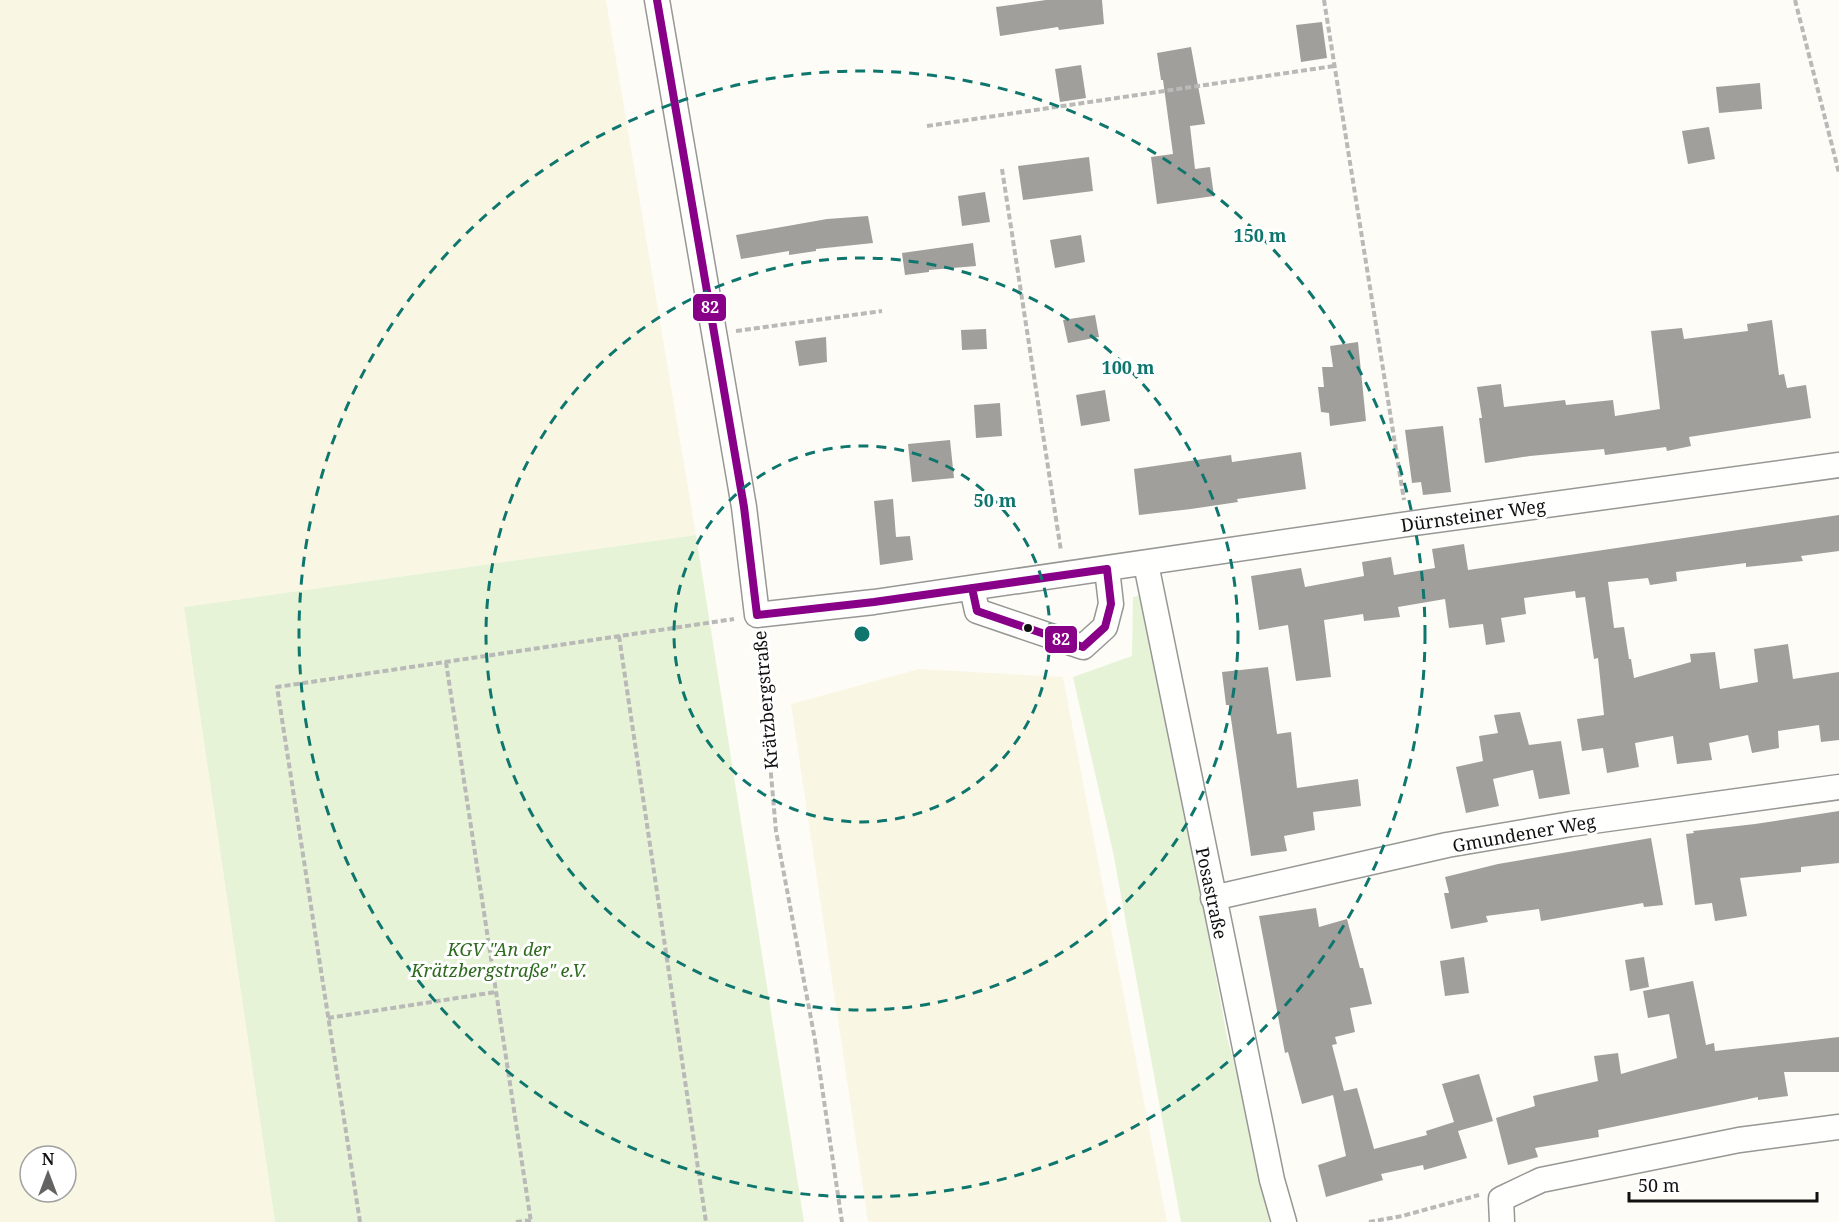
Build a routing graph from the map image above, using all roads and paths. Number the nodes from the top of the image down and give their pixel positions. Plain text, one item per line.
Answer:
1 (657, 0) edge
2 (1324, 0) edge
3 (1795, 0) edge
4 (1334, 66) junction
5 (927, 126) dead end
6 (1002, 169) dead end
7 (1839, 173) edge
8 (882, 311) dead end
9 (715, 334) junction
10 (1839, 465) edge
11 (1408, 524) junction
12 (1146, 564) junction
13 (1107, 569) junction
14 (1065, 575) junction
15 (972, 588) junction
16 (757, 615) junction
17 (619, 636) junction
18 (446, 662) junction
19 (1839, 787) edge
20 (1213, 898) junction
21 (496, 992) junction
22 (328, 1018) junction
23 (1839, 1127) edge
24 (1488, 1192) dead end
25 (531, 1221) edge
26 (360, 1222) edge
27 (516, 1222) edge
28 (706, 1222) edge
29 (842, 1222) edge
30 (1284, 1222) edge
31 (1370, 1222) edge
32 (1502, 1222) edge

1 - 9 street, Krätzbergstraße
2 - 4 path
3 - 7 path
4 - 5 path
4 - 11 path
6 - 14 path
8 - 9 path
9 - 16 street, Krätzbergstraße
10 - 11 street, Dürnsteiner Weg
11 - 12 street, Dürnsteiner Weg
12 - 13 street, Dürnsteiner Weg
12 - 20 street, Posastraße
13 - 14 street, Dürnsteiner Weg
13 - 15 street
14 - 15 street, Dürnsteiner Weg
15 - 16 street, Dürnsteiner Weg
16 - 17 path
16 - 29 path, Krätzbergstraße
17 - 18 path
17 - 28 path
18 - 21 path
18 - 22 path
19 - 20 street, Gmundener Weg
20 - 30 street, Posastraße
21 - 22 path
21 - 25 path
22 - 26 path
23 - 32 street
24 - 31 path
25 - 27 path

